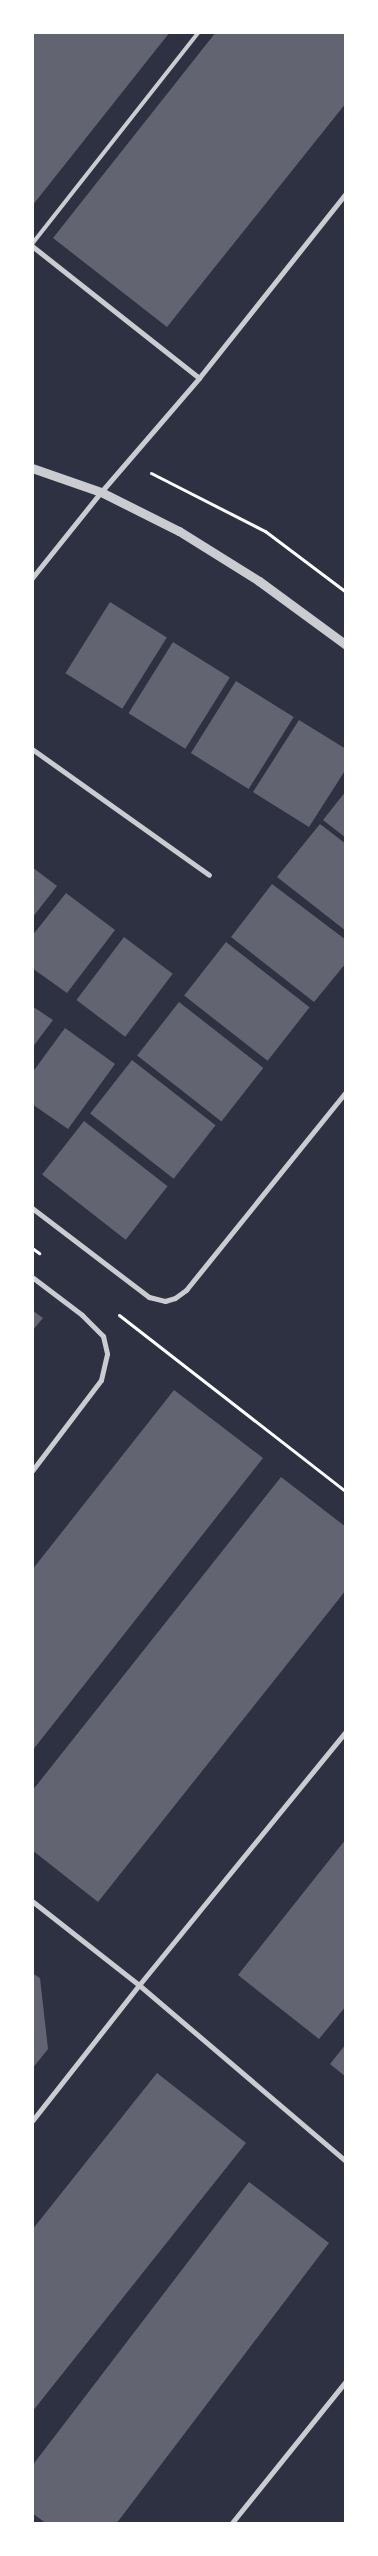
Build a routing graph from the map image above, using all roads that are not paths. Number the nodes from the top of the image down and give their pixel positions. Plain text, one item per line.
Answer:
1 (199, 32) edge
2 (346, 194) edge
3 (32, 245) edge
4 (199, 378) junction
5 (32, 468) edge
6 (101, 492) junction
7 (32, 578) edge
8 (346, 645) edge
9 (32, 749) edge
10 (209, 875) dead end
11 (346, 1092) edge
12 (32, 1208) edge
13 (32, 1277) edge
14 (32, 1471) edge
15 (346, 1731) edge
16 (32, 1901) edge
17 (140, 1985) junction
18 (32, 2121) edge
19 (346, 2162) edge
20 (346, 2380) edge
21 (231, 2524) edge

1 - 3 lane
2 - 4 street
3 - 4 street
4 - 6 street
5 - 6 street
6 - 7 street
6 - 8 street
9 - 10 street
11 - 12 street
13 - 14 street
15 - 17 street
16 - 17 street
17 - 18 street
17 - 19 street
20 - 21 street

